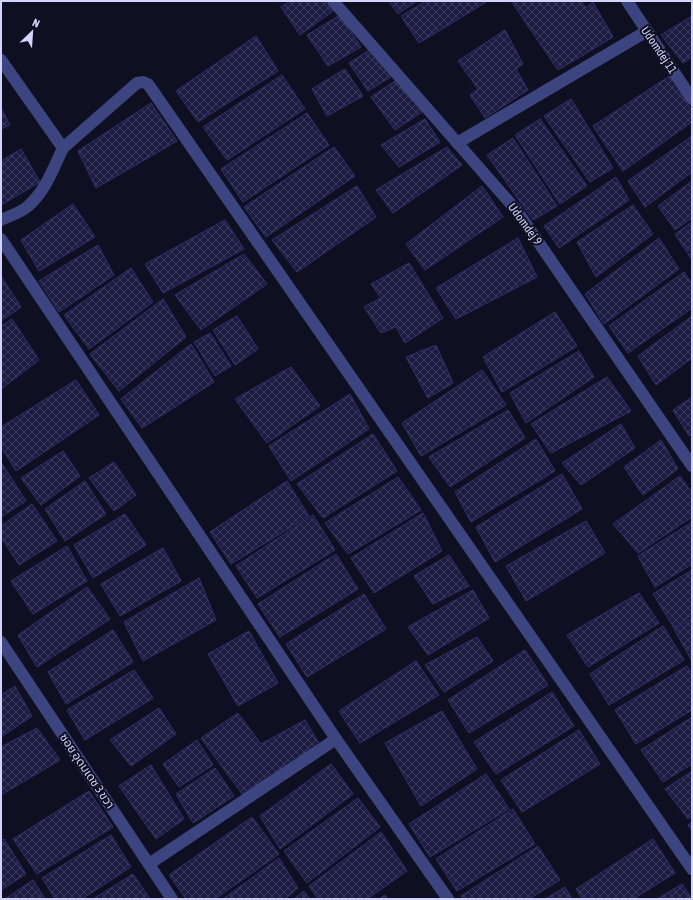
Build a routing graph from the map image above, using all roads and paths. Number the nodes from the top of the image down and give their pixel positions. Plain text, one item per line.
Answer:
1 (333, 1) edge
2 (627, 1) edge
3 (646, 31) junction
4 (1, 60) edge
5 (692, 99) edge
6 (458, 143) junction
7 (63, 148) junction
8 (1, 220) edge
9 (1, 239) edge
10 (692, 466) edge
11 (1, 642) edge
12 (336, 738) junction
13 (149, 864) junction
14 (692, 869) edge
15 (172, 899) edge
16 (448, 899) edge

1 - 6 street, Udomdej 9
2 - 3 street, Udomdej 11
3 - 5 street, Udomdej 11
3 - 6 street
4 - 7 street
6 - 10 street, Udomdej 9
7 - 8 street
7 - 14 street
9 - 12 street
11 - 13 street, ซอย อุดมเดช 3 ขวา
12 - 13 street
12 - 16 street
13 - 15 street, ซอย อุดมเดช 3 ขวา

